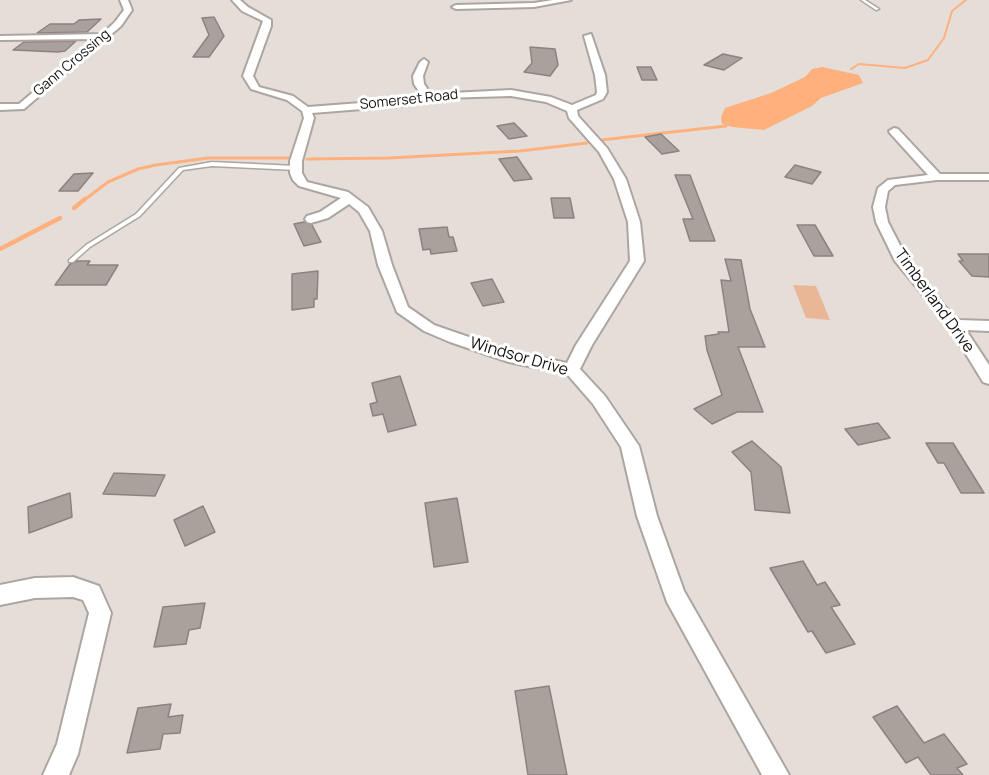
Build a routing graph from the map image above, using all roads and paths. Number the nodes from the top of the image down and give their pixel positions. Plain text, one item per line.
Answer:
1 (124, 0) edge
2 (236, 0) edge
3 (567, 0) edge
4 (863, 0) edge
5 (456, 7) dead end
6 (877, 9) dead end
7 (104, 36) junction
8 (588, 36) dead end
9 (0, 38) edge
10 (424, 62) dead end
11 (428, 97) junction
12 (0, 107) edge
13 (572, 109) junction
14 (306, 110) junction
15 (894, 131) dead end
16 (296, 168) junction
17 (938, 177) junction
18 (989, 177) edge
19 (350, 198) junction
20 (311, 219) dead end
21 (71, 261) dead end
22 (955, 326) junction
23 (989, 326) edge
24 (572, 370) junction
25 (989, 378) edge
26 (0, 595) edge
27 (56, 775) edge
28 (776, 775) edge

1 - 7 street, Gann Crossing
2 - 14 street
3 - 5 street
4 - 6 lane
7 - 9 street
7 - 12 street, Gann Crossing
8 - 13 street
10 - 11 street
11 - 13 street, Somerset Road
11 - 14 street, Somerset Road
13 - 24 street
14 - 16 street
15 - 17 street
16 - 19 street, Windsor Drive
16 - 21 lane
17 - 18 street, Timberland Drive
17 - 22 street, Timberland Drive
19 - 20 street
19 - 24 street, Windsor Drive
22 - 23 street
22 - 25 street, Timberland Drive
24 - 28 street, Windsor Drive
26 - 27 street

